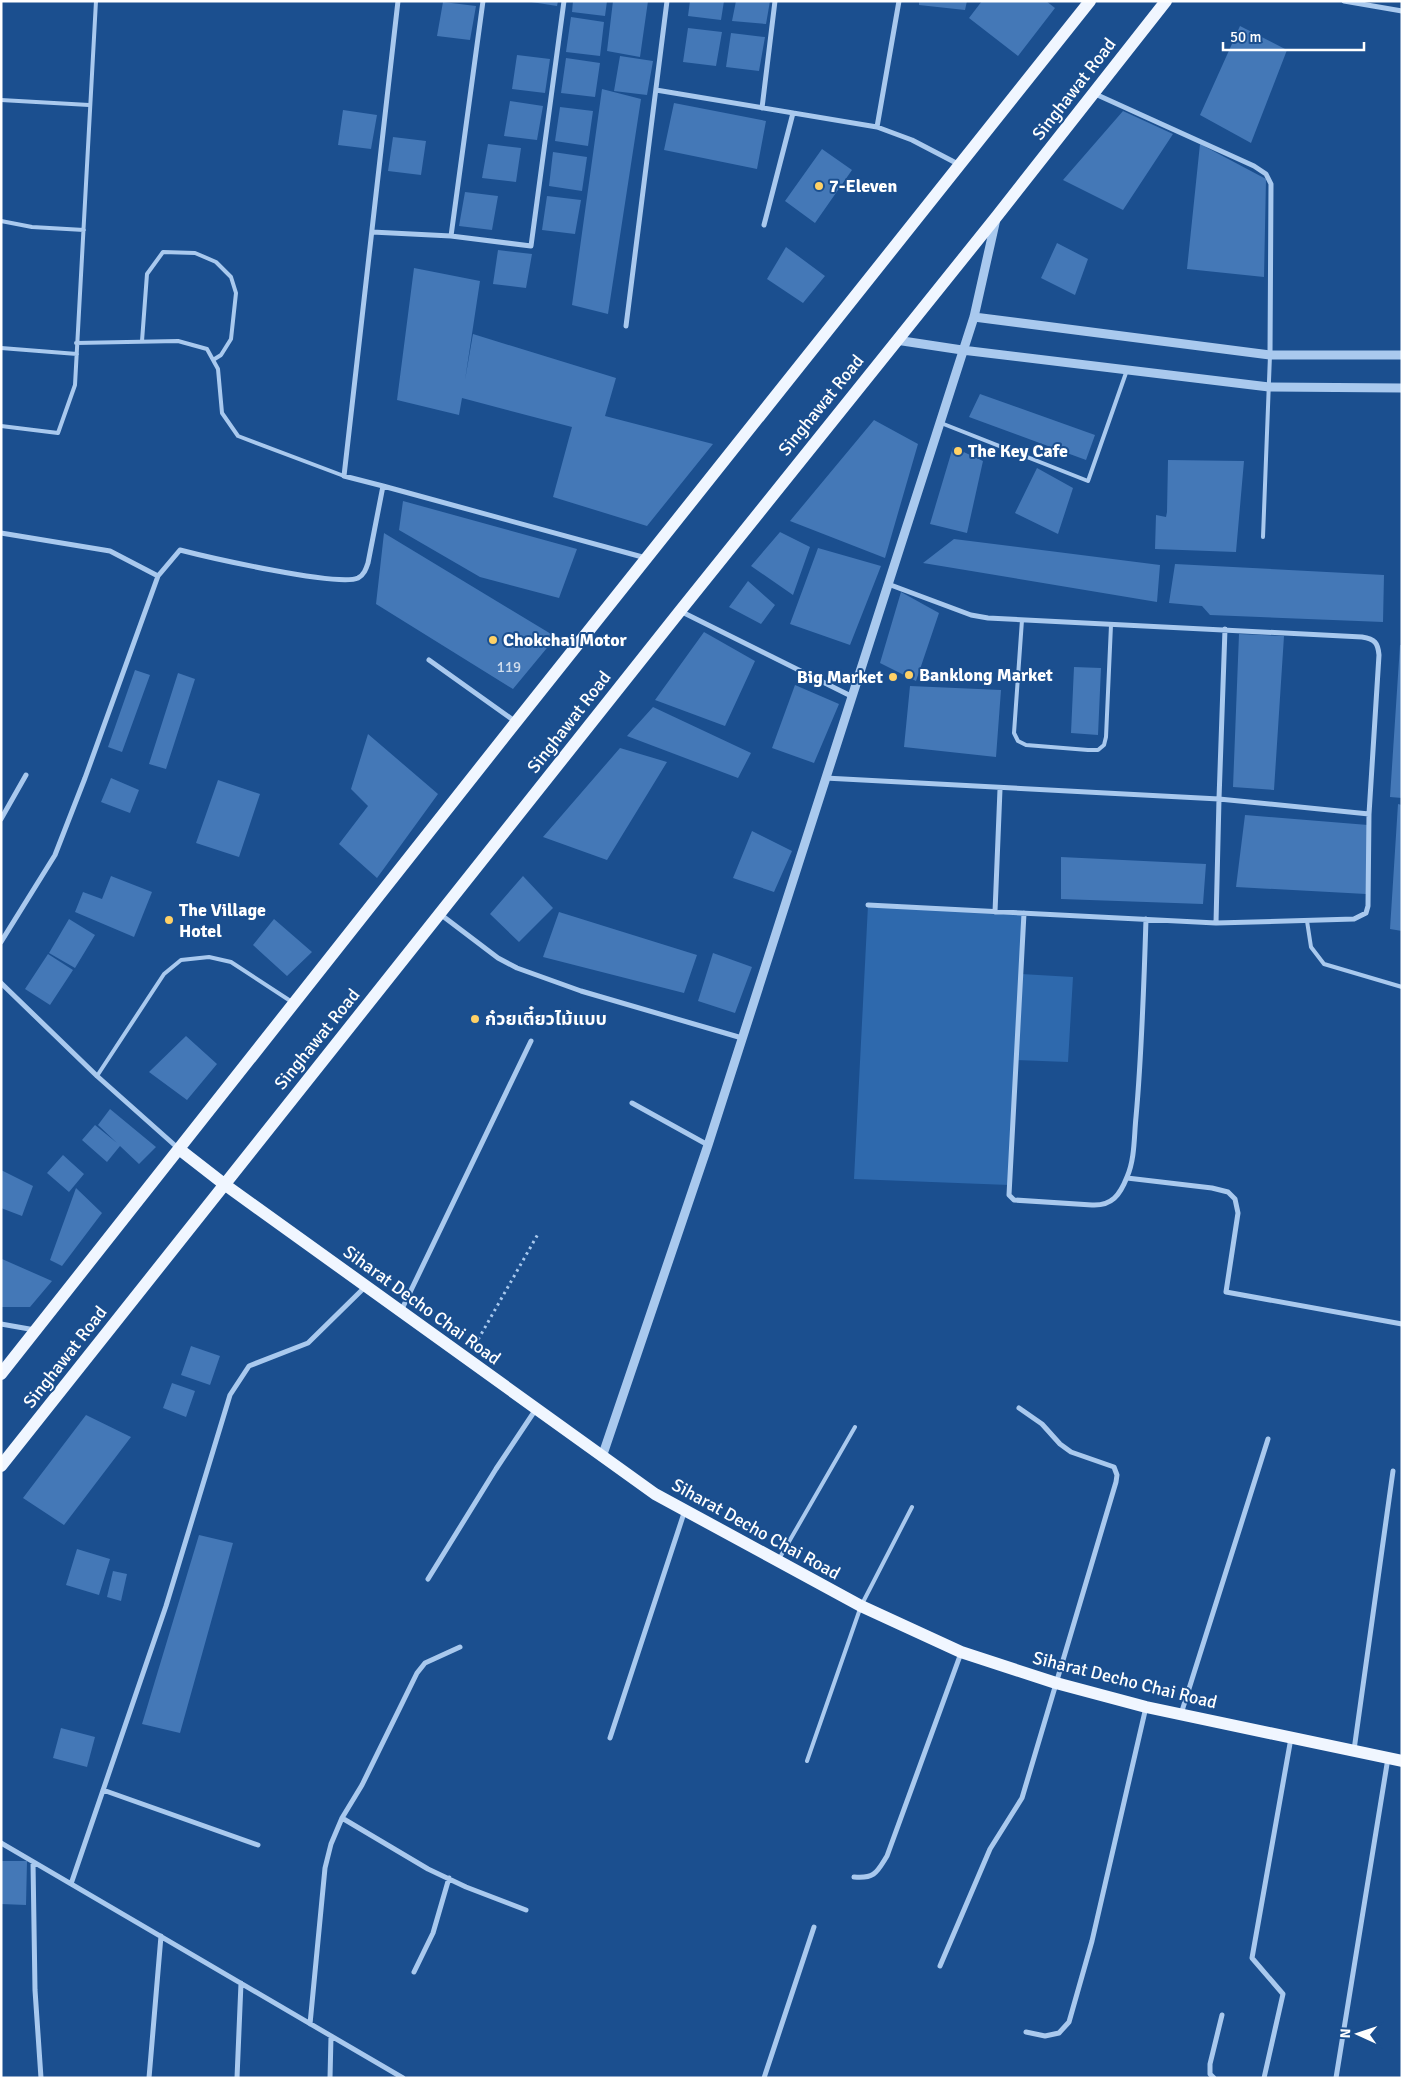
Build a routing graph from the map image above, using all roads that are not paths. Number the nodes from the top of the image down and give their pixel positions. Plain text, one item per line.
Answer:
1 (96, 1) edge
2 (398, 1) edge
3 (483, 1) edge
4 (564, 1) edge
5 (667, 1) edge
6 (775, 1) edge
7 (899, 1) edge
8 (1166, 1) edge
9 (1344, 1) edge
10 (1087, 4) edge
11 (1402, 11) edge
12 (656, 90) junction
13 (1093, 93) junction
14 (1, 100) edge
15 (89, 106) junction
16 (762, 108) junction
17 (793, 113) junction
18 (877, 127) junction
19 (960, 166) junction
20 (997, 216) junction
21 (1, 221) edge
22 (764, 225) dead end
23 (84, 230) junction
24 (372, 232) junction
25 (451, 236) junction
26 (974, 317) junction
27 (626, 326) dead end
28 (896, 340) junction
29 (142, 341) junction
30 (76, 343) junction
31 (1, 348) edge
32 (962, 350) junction
33 (77, 354) junction
34 (1270, 355) junction
35 (1402, 355) edge
36 (213, 360) junction
37 (1127, 370) junction
38 (1269, 387) junction
39 (1402, 388) edge
40 (939, 422) junction
41 (1, 426) edge
42 (344, 476) junction
43 (383, 486) junction
44 (1, 533) edge
45 (1263, 537) dead end
46 (647, 559) junction
47 (158, 576) junction
48 (888, 584) junction
49 (680, 611) junction
50 (1022, 620) junction
51 (1111, 625) junction
52 (1225, 629) junction
53 (429, 660) dead end
54 (851, 696) junction
55 (516, 722) junction
56 (26, 775) dead end
57 (825, 778) junction
58 (1000, 788) junction
59 (1219, 799) junction
60 (1369, 814) junction
61 (1, 819) edge
62 (868, 905) dead end
63 (995, 912) junction
64 (1024, 913) junction
65 (440, 914) junction
66 (1146, 919) junction
67 (1307, 920) junction
68 (1216, 923) junction
69 (1, 942) edge
70 (1, 983) edge
71 (1402, 987) edge
72 (293, 1004) junction
73 (742, 1038) junction
74 (531, 1042) dead end
75 (97, 1076) junction
76 (632, 1103) dead end
77 (708, 1145) junction
78 (179, 1149) junction
79 (1127, 1178) junction
80 (224, 1184) junction
81 (366, 1286) junction
82 (401, 1312) junction
83 (1, 1324) edge
84 (1402, 1324) edge
85 (36, 1330) junction
86 (1, 1374) edge
87 (536, 1408) junction
88 (1019, 1408) dead end
89 (855, 1427) dead end
90 (1268, 1439) dead end
91 (602, 1457) junction
92 (1, 1466) edge
93 (1393, 1471) dead end
94 (912, 1507) dead end
95 (685, 1510) junction
96 (778, 1561) junction
97 (428, 1579) dead end
98 (861, 1606) junction
99 (460, 1647) dead end
100 (961, 1652) junction
101 (1056, 1683) junction
102 (1146, 1707) junction
103 (1180, 1714) junction
104 (610, 1738) dead end
105 (1291, 1738) junction
106 (1354, 1750) junction
107 (1388, 1757) junction
108 (806, 1760) dead end
109 (1402, 1760) edge
110 (103, 1790) junction
111 (342, 1818) junction
112 (1, 1843) edge
113 (258, 1845) dead end
114 (33, 1862) junction
115 (854, 1877) dead end
116 (448, 1878) junction
117 (71, 1884) junction
118 (526, 1910) dead end
119 (814, 1927) dead end
120 (161, 1936) junction
121 (940, 1966) dead end
122 (414, 1972) dead end
123 (241, 1983) junction
124 (1222, 2015) dead end
125 (310, 2024) junction
126 (1026, 2032) dead end
127 (331, 2036) junction
128 (390, 2071) junction
129 (41, 2078) edge
130 (149, 2078) edge
131 (237, 2078) edge
132 (330, 2078) edge
133 (390, 2078) edge
134 (403, 2078) edge
135 (764, 2078) edge
136 (1214, 2078) edge
137 (1264, 2078) edge
138 (1336, 2078) edge

1 - 15 lane
2 - 24 street
3 - 25 street
4 - 25 street
5 - 12 street
6 - 16 street
7 - 18 street
8 - 13 main road, Singhawat Road
9 - 11 street
10 - 19 main road
12 - 16 street
12 - 27 street
13 - 20 main road, Singhawat Road
13 - 34 street
14 - 15 lane
15 - 23 lane
16 - 17 street
17 - 18 street
17 - 22 street
18 - 19 street
19 - 46 main road
20 - 26 street
20 - 28 main road, Singhawat Road
21 - 23 lane
23 - 30 lane
24 - 25 street
24 - 42 street
26 - 32 street
26 - 34 street
28 - 32 street
28 - 49 main road, Singhawat Road
29 - 30 lane
29 - 36 lane
29 - 36 lane
30 - 33 lane
31 - 33 lane
32 - 37 street
32 - 40 street
33 - 41 lane
34 - 35 street
34 - 38 lane
36 - 42 lane
37 - 38 street
37 - 40 lane
38 - 39 street
38 - 45 lane
40 - 48 street
42 - 43 street
43 - 46 street
43 - 47 street
44 - 47 street
46 - 55 main road
47 - 69 street
48 - 50 street
48 - 54 street
49 - 54 street
49 - 65 main road, Singhawat Road
50 - 51 street
50 - 51 lane
51 - 52 street
52 - 59 street
52 - 60 street
53 - 55 street
54 - 57 street
55 - 72 main road
56 - 61 street
57 - 58 street
57 - 73 street
58 - 59 street
58 - 63 street
59 - 60 street
59 - 68 street
60 - 67 street
62 - 63 street
63 - 64 street
64 - 66 street
64 - 79 street
65 - 73 street
65 - 80 main road, Singhawat Road
66 - 68 street
66 - 79 street
67 - 68 street
67 - 71 lane
70 - 75 street
72 - 75 lane
72 - 78 main road
73 - 77 street
74 - 82 street
75 - 78 street
76 - 77 street
77 - 91 street
78 - 80 main road, Siharat Decho Chai Road
78 - 85 main road
79 - 84 street
80 - 81 main road, Siharat Decho Chai Road
80 - 92 main road, Singhawat Road
81 - 82 main road, Siharat Decho Chai Road
81 - 110 street
82 - 87 main road, Siharat Decho Chai Road
83 - 85 street
85 - 86 main road
87 - 91 main road, Siharat Decho Chai Road
87 - 97 street
88 - 101 street
89 - 96 lane
90 - 103 street
91 - 95 main road, Siharat Decho Chai Road
93 - 106 street
94 - 98 lane
95 - 96 main road, Siharat Decho Chai Road
95 - 104 street
96 - 98 main road, Siharat Decho Chai Road
98 - 100 main road, Siharat Decho Chai Road
98 - 108 lane
99 - 111 street
100 - 101 main road, Siharat Decho Chai Road
100 - 115 street
101 - 102 main road, Siharat Decho Chai Road
101 - 121 street
102 - 103 main road, Siharat Decho Chai Road
102 - 126 street
103 - 105 main road, Siharat Decho Chai Road
105 - 106 main road, Siharat Decho Chai Road
105 - 137 street
106 - 107 main road, Siharat Decho Chai Road
107 - 109 main road, Siharat Decho Chai Road
107 - 138 street
110 - 113 street
110 - 117 street
111 - 116 street
111 - 125 street
112 - 114 street
114 - 117 street
114 - 129 street
116 - 118 street
116 - 122 street
117 - 120 street
119 - 135 street
120 - 123 street
120 - 130 street
123 - 125 street
123 - 131 street
124 - 136 street
125 - 127 street
127 - 128 street
127 - 132 street
128 - 133 street
128 - 134 street

